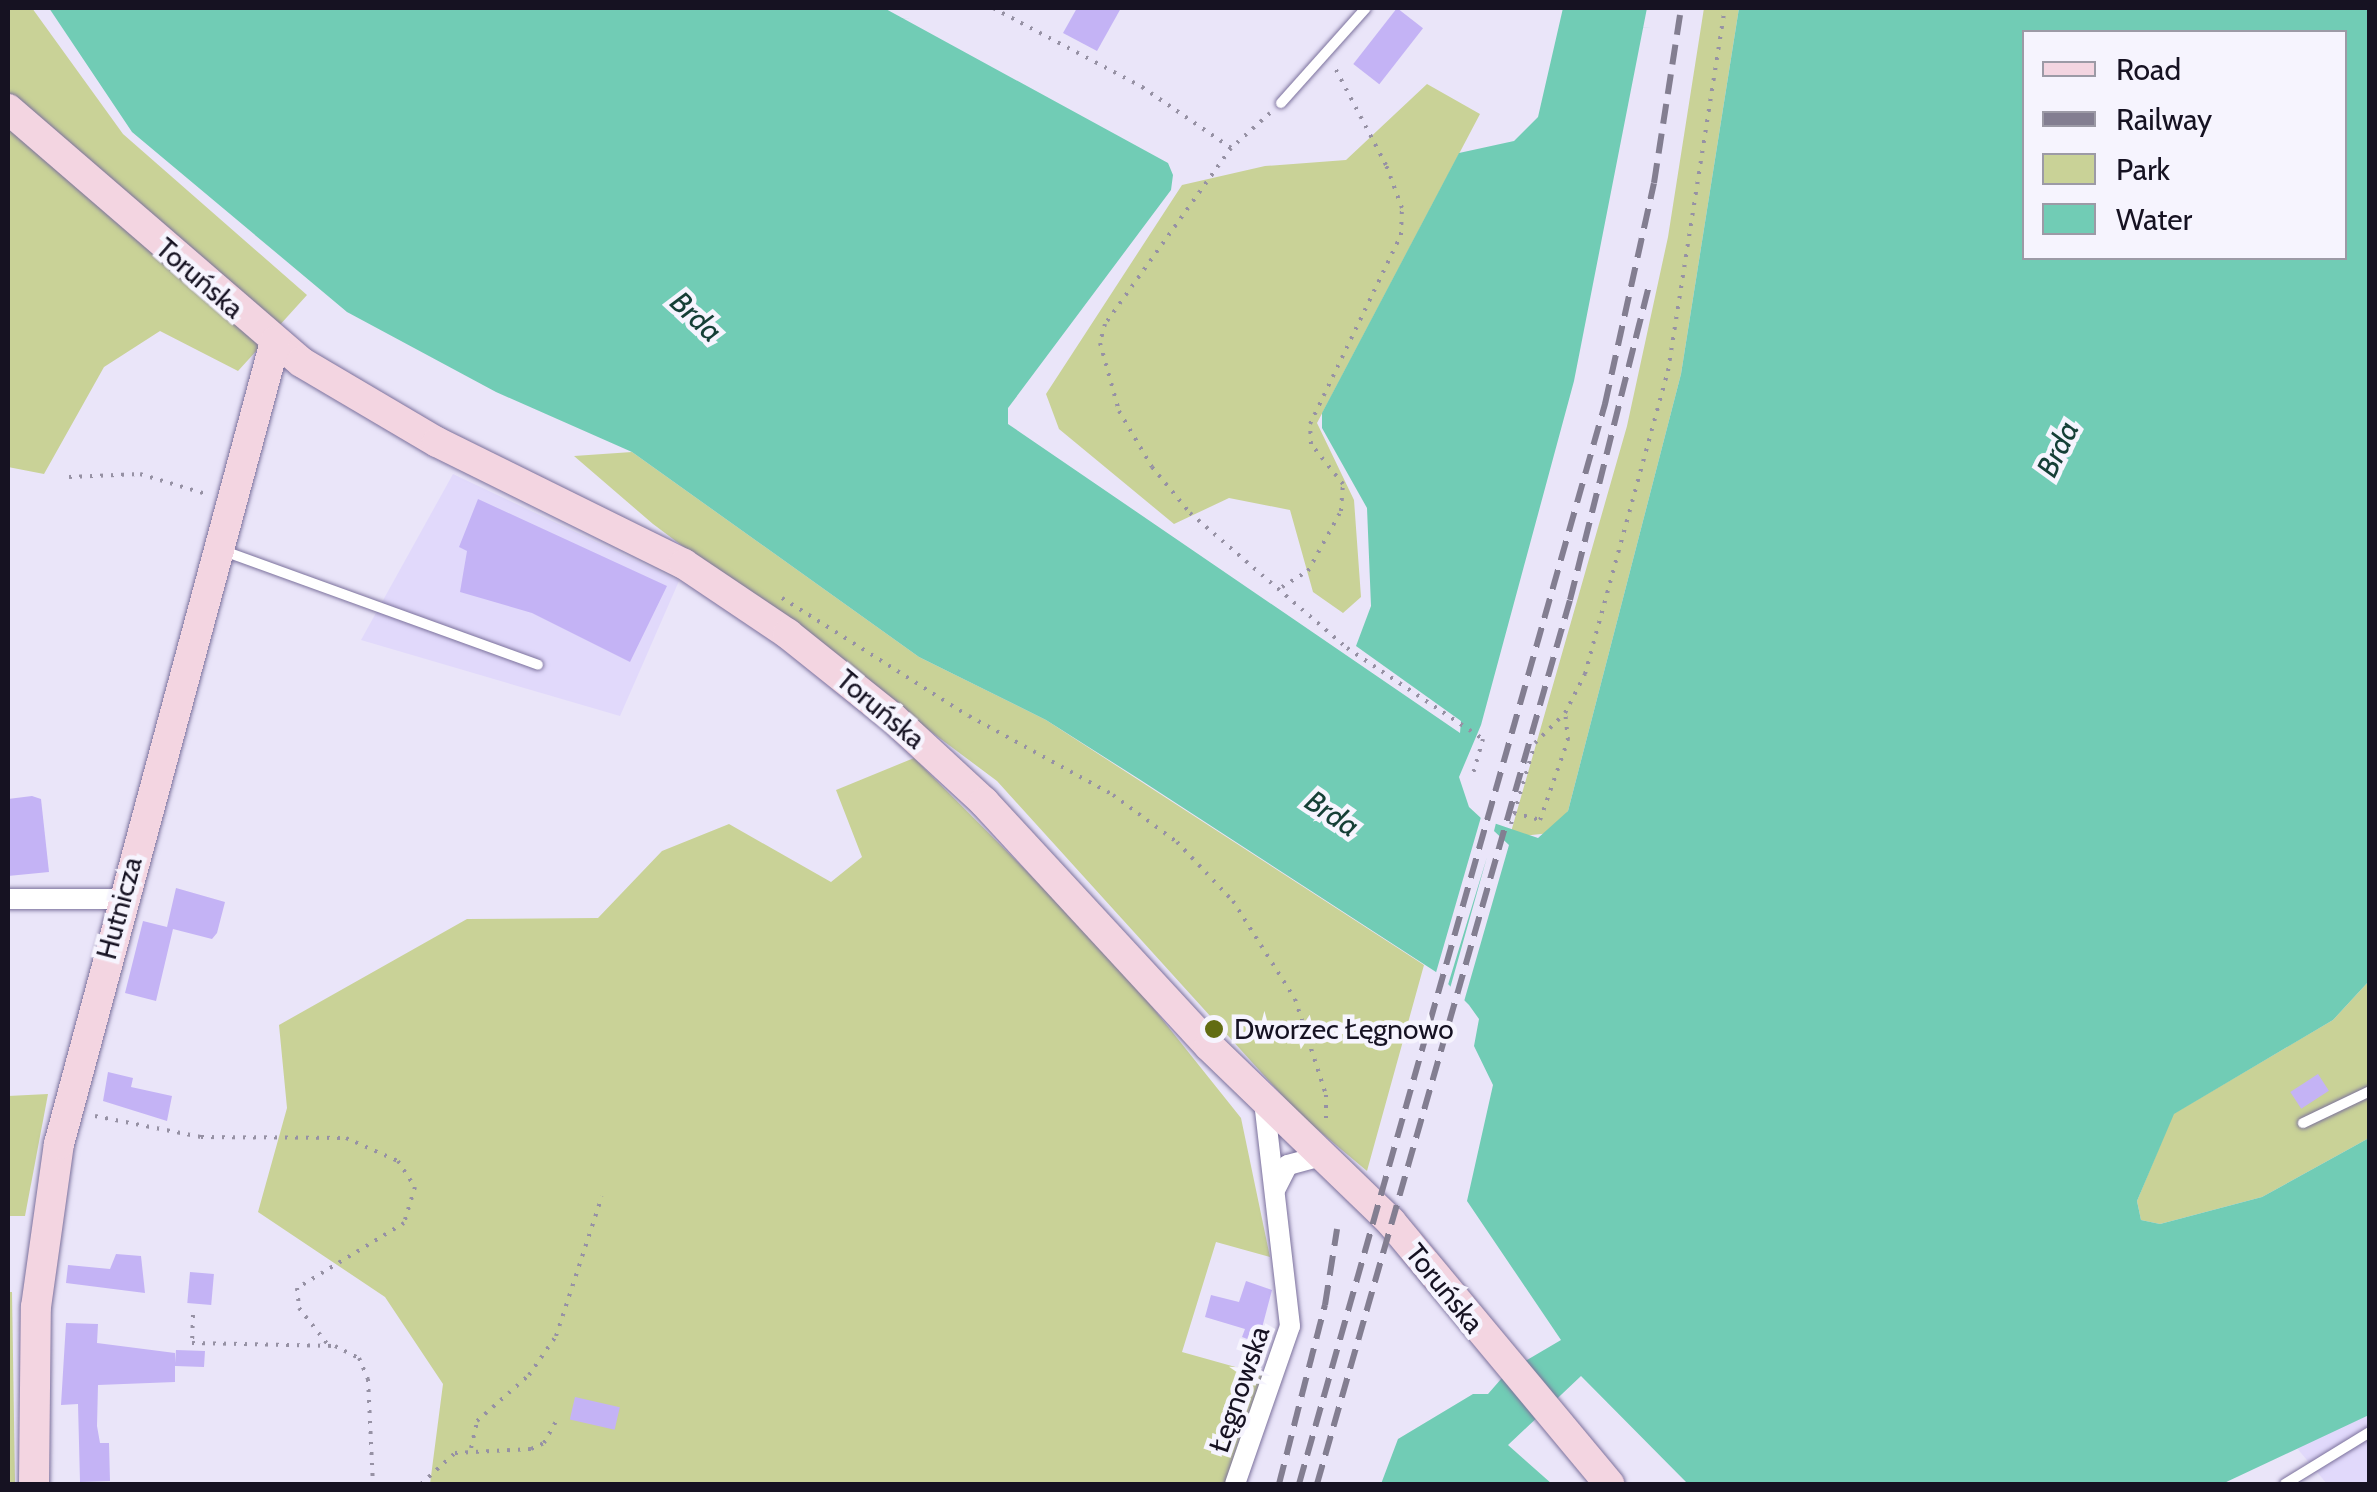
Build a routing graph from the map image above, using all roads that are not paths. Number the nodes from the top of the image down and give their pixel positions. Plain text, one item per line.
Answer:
1 (1366, 8) edge
2 (1281, 103) road end
3 (8, 109) edge
4 (275, 342) junction
5 (216, 548) junction
6 (538, 665) dead end
7 (122, 898) junction
8 (8, 899) edge
9 (2370, 1091) edge
10 (1264, 1100) junction
11 (2303, 1123) dead end
12 (1322, 1156) junction
13 (1274, 1192) junction
14 (2370, 1432) edge
15 (2292, 1483) edge
16 (34, 1484) edge
17 (1235, 1484) edge
18 (1609, 1484) edge

1 - 2 lane
3 - 4 street, Toruńska
4 - 5 street, Hutnicza
4 - 10 street, Toruńska
5 - 6 lane
5 - 7 street, Hutnicza
7 - 8 street
7 - 16 street, Hutnicza
9 - 11 lane
10 - 12 street, Toruńska
10 - 13 street, Łęgnowska
12 - 13 street
12 - 18 street, Toruńska
13 - 17 street, Łęgnowska
14 - 15 lane

